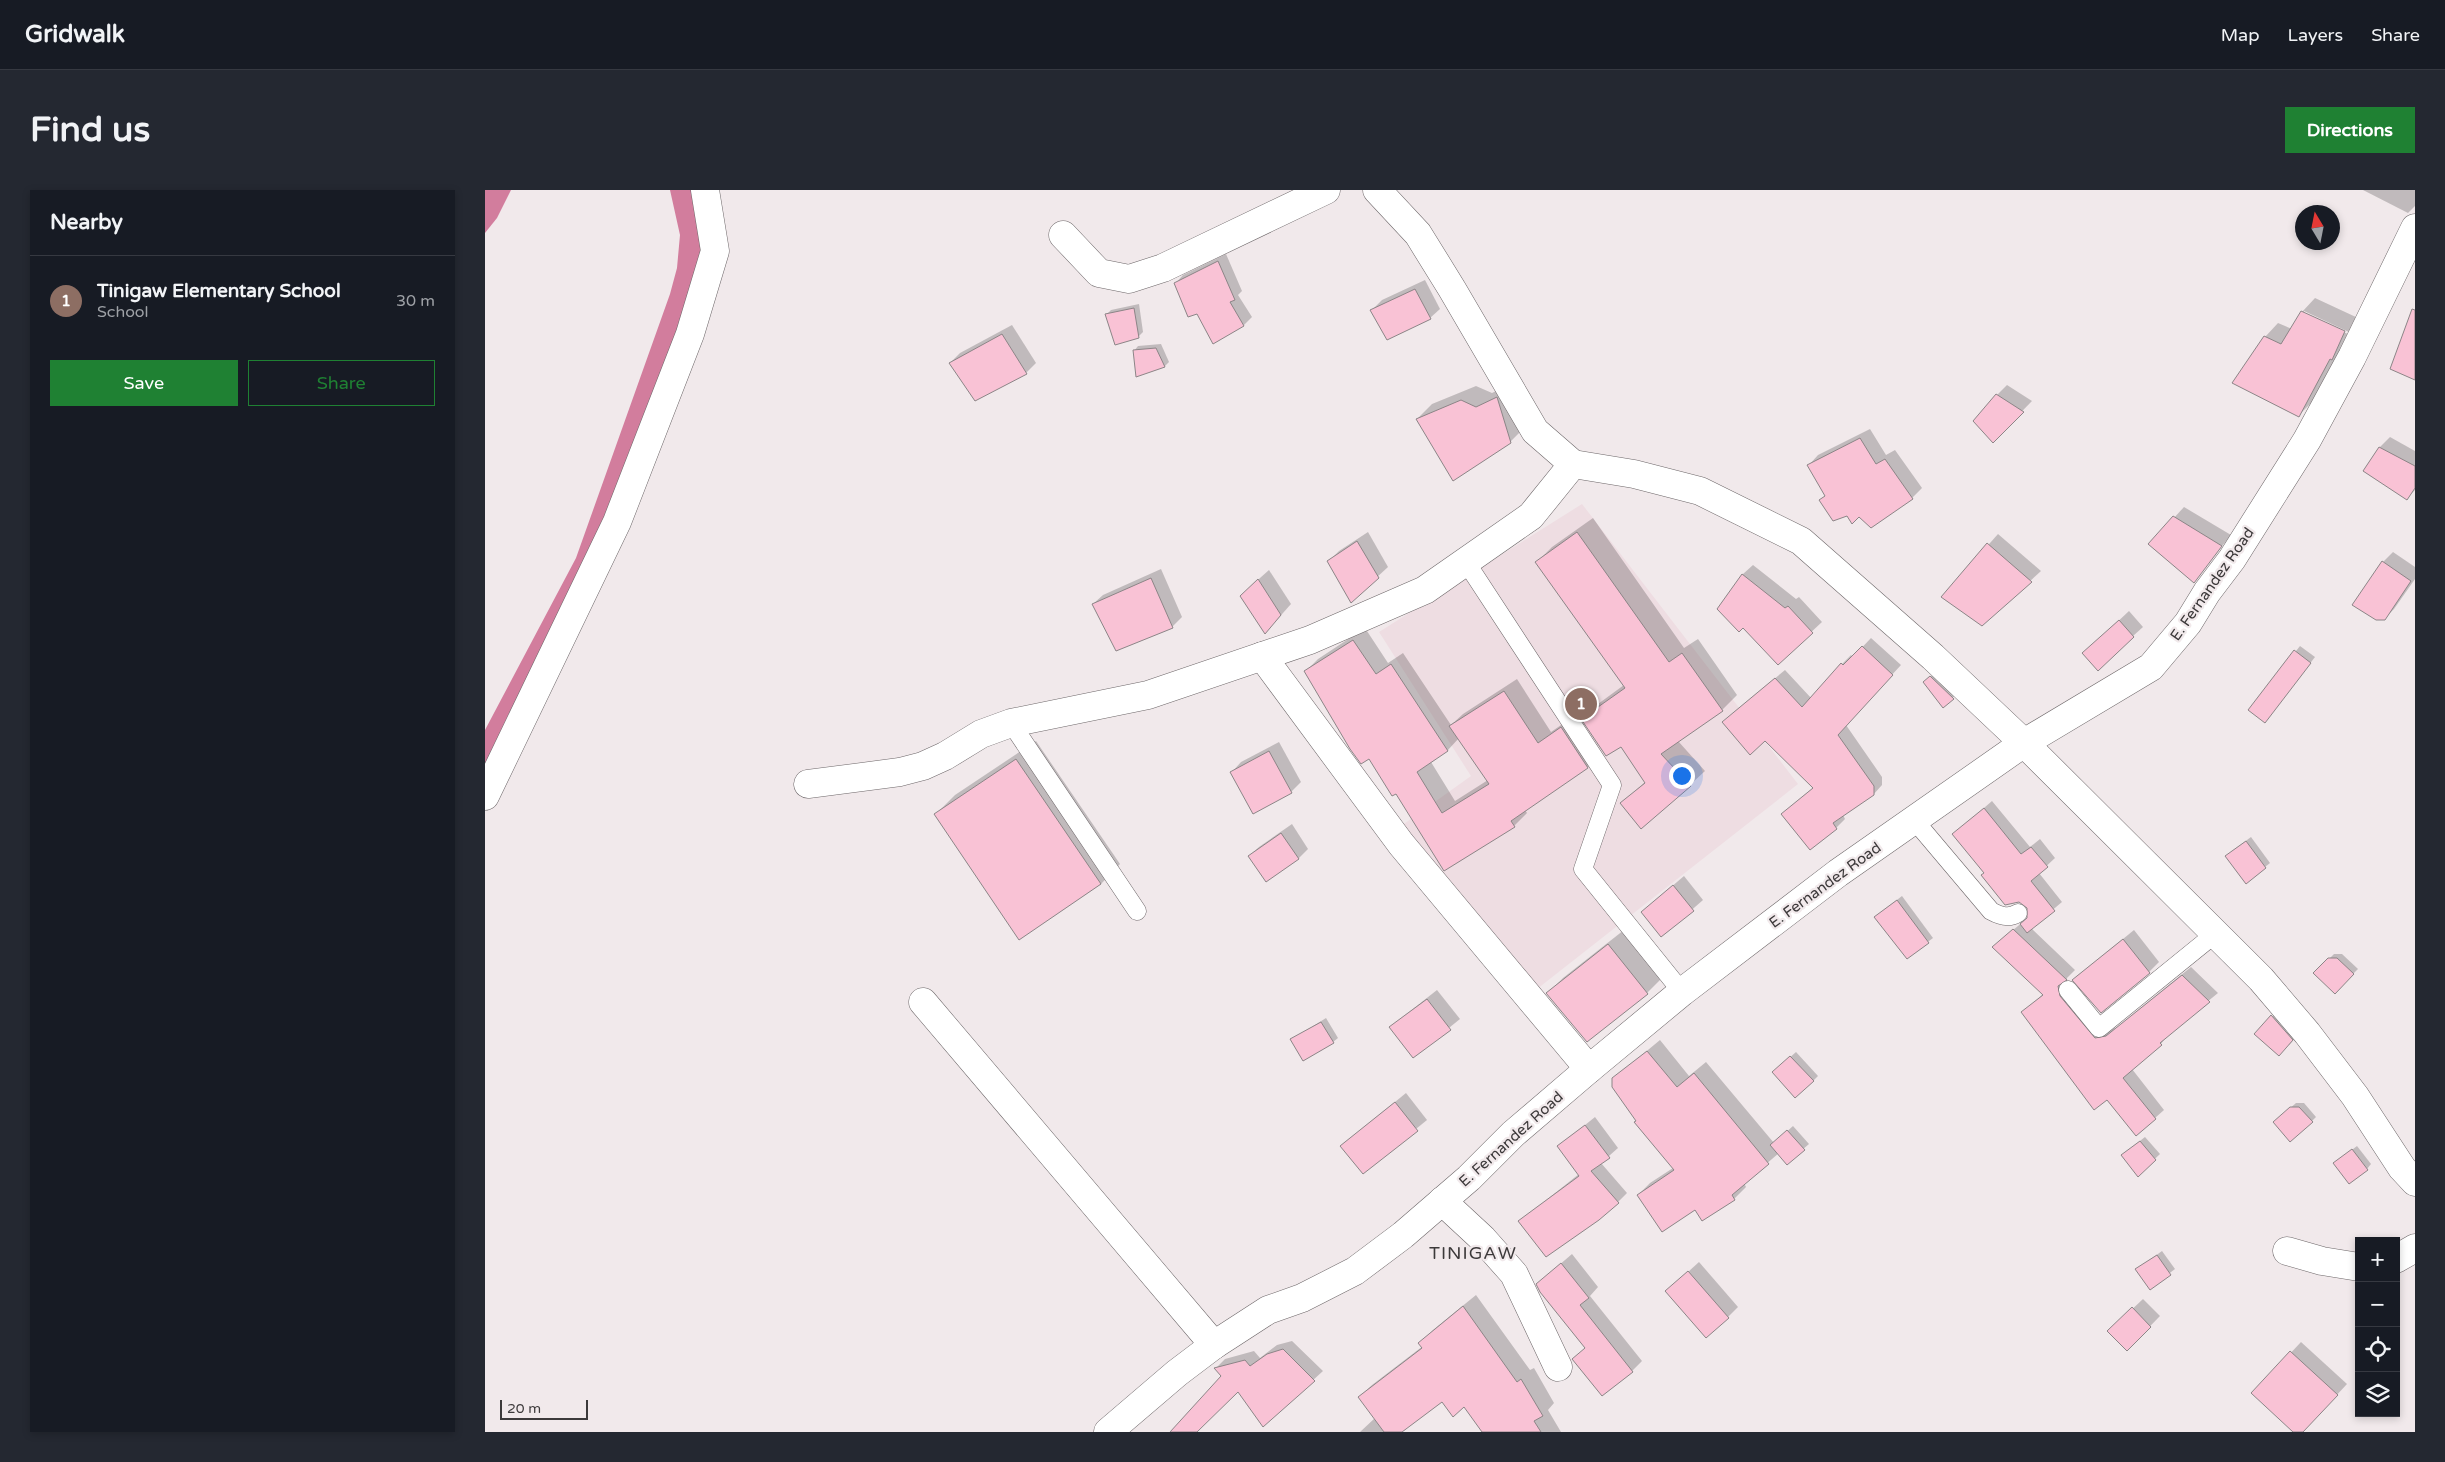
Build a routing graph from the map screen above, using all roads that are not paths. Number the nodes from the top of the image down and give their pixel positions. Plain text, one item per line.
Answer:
1 (705, 190) edge
2 (1326, 190) edge
3 (1382, 192) edge
4 (1063, 235) dead end
5 (2413, 236) edge
6 (1573, 464) junction
7 (1466, 562) junction
8 (1262, 656) junction
9 (1011, 723) junction
10 (2024, 743) junction
11 (808, 784) dead end
12 (485, 796) edge
13 (1915, 821) junction
14 (1137, 912) dead end
15 (2018, 913) dead end
16 (2216, 933) junction
17 (2068, 990) dead end
18 (1682, 992) junction
19 (923, 1002) dead end
20 (1589, 1069) junction
21 (2415, 1182) edge
22 (1442, 1201) junction
23 (2415, 1248) edge
24 (2287, 1251) dead end
25 (2400, 1257) edge
26 (2355, 1266) edge
27 (1214, 1345) junction
28 (1558, 1366) dead end
29 (1108, 1432) edge

1 - 12 street
2 - 4 street
3 - 6 street
5 - 10 street, E. Fernandez Road
6 - 7 street
6 - 10 street
7 - 8 street
7 - 18 lane
8 - 9 street
8 - 20 street
9 - 11 street
9 - 14 lane
10 - 13 street, E. Fernandez Road
10 - 16 street
13 - 15 lane
13 - 18 street, E. Fernandez Road
16 - 17 lane
16 - 21 street
18 - 20 street, E. Fernandez Road
19 - 27 street
20 - 22 street, E. Fernandez Road
22 - 27 street, E. Fernandez Road
22 - 28 street
23 - 25 street
24 - 26 street
27 - 29 street, E. Fernandez Road

